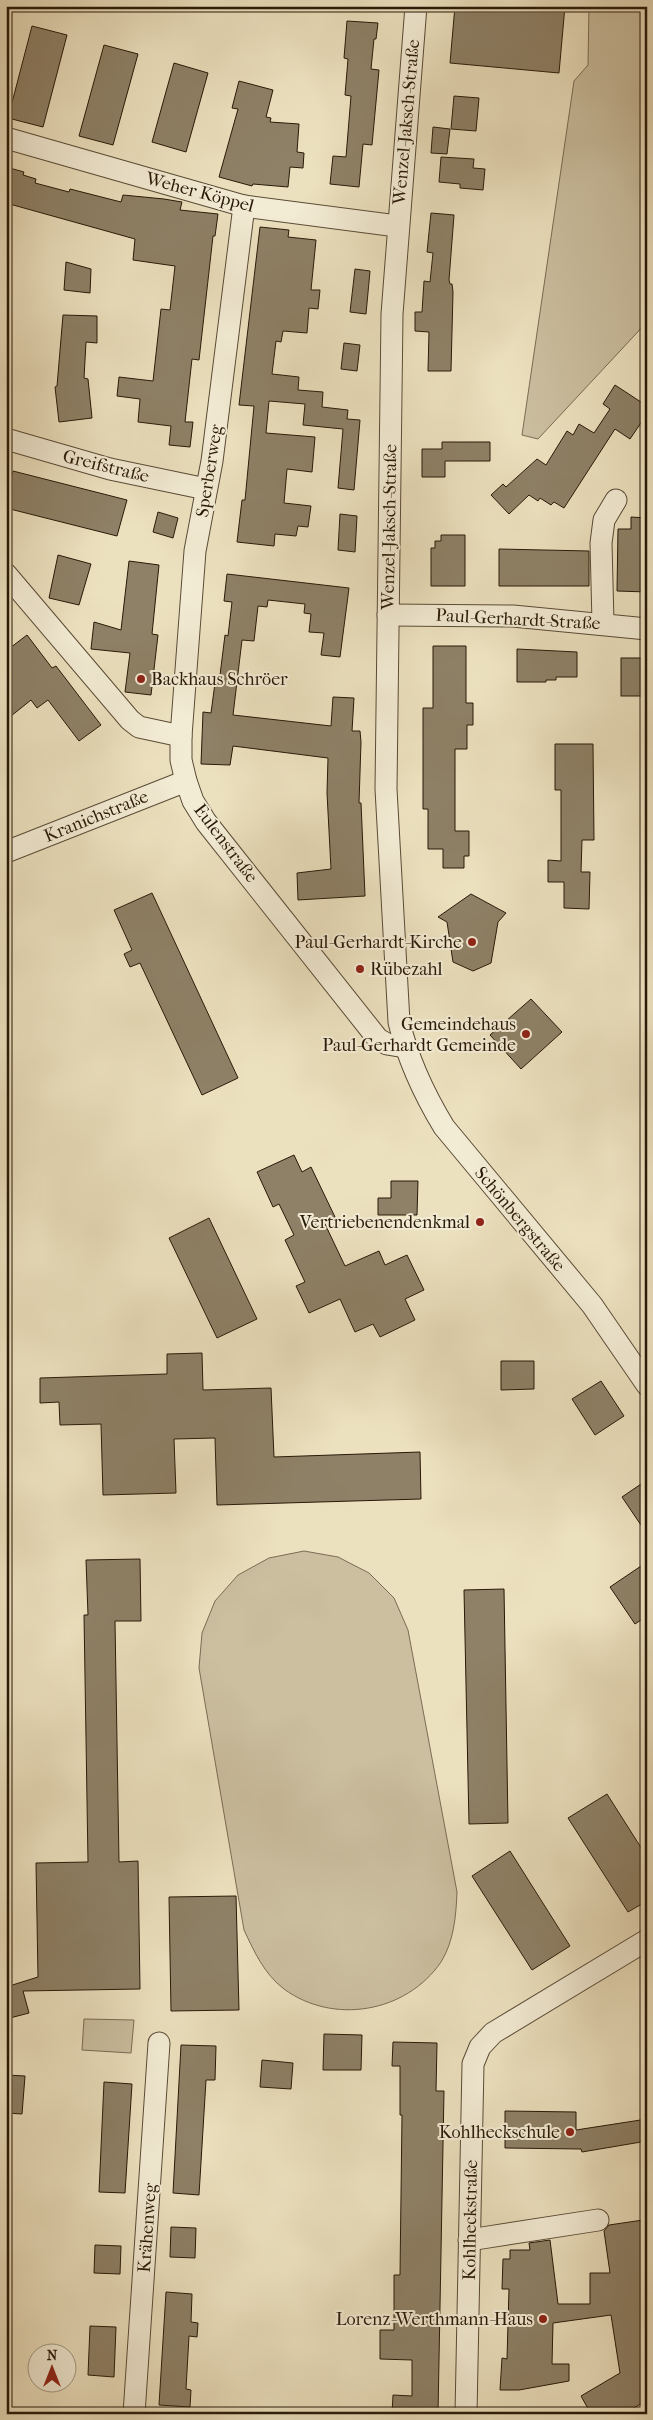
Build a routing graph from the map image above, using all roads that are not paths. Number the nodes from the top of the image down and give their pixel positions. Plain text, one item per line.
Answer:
1 (416, 6) edge
2 (6, 138) edge
3 (244, 206) junction
4 (397, 226) junction
5 (6, 439) edge
6 (206, 489) junction
7 (616, 500) dead end
8 (6, 574) edge
9 (388, 615) junction
10 (603, 623) junction
11 (647, 629) edge
12 (182, 736) junction
13 (186, 781) junction
14 (6, 852) edge
15 (405, 1047) junction
16 (647, 1384) edge
17 (647, 1940) edge
18 (159, 2043) dead end
19 (598, 2220) dead end
20 (469, 2240) junction
21 (134, 2414) edge
22 (466, 2414) edge

1 - 4 street, Wenzel-Jaksch-Straße
2 - 3 street, Weher Köppel
3 - 4 street, Weher Köppel
3 - 6 street, Sperberweg
4 - 9 street, Wenzel-Jaksch-Straße
5 - 6 street, Greifstraße
6 - 12 street, Sperberweg
7 - 10 street
8 - 12 street
9 - 10 street, Paul-Gerhardt-Straße
9 - 15 street, Wenzel-Jaksch-Straße
10 - 11 street, Paul-Gerhardt-Straße
12 - 13 street, Eulenstraße
13 - 14 street, Kranichstraße
13 - 15 street, Eulenstraße
15 - 16 street, Schönbergstraße
17 - 20 street, Kohlheckstraße
18 - 21 street, Krähenweg
19 - 20 street
20 - 22 street, Kohlheckstraße

